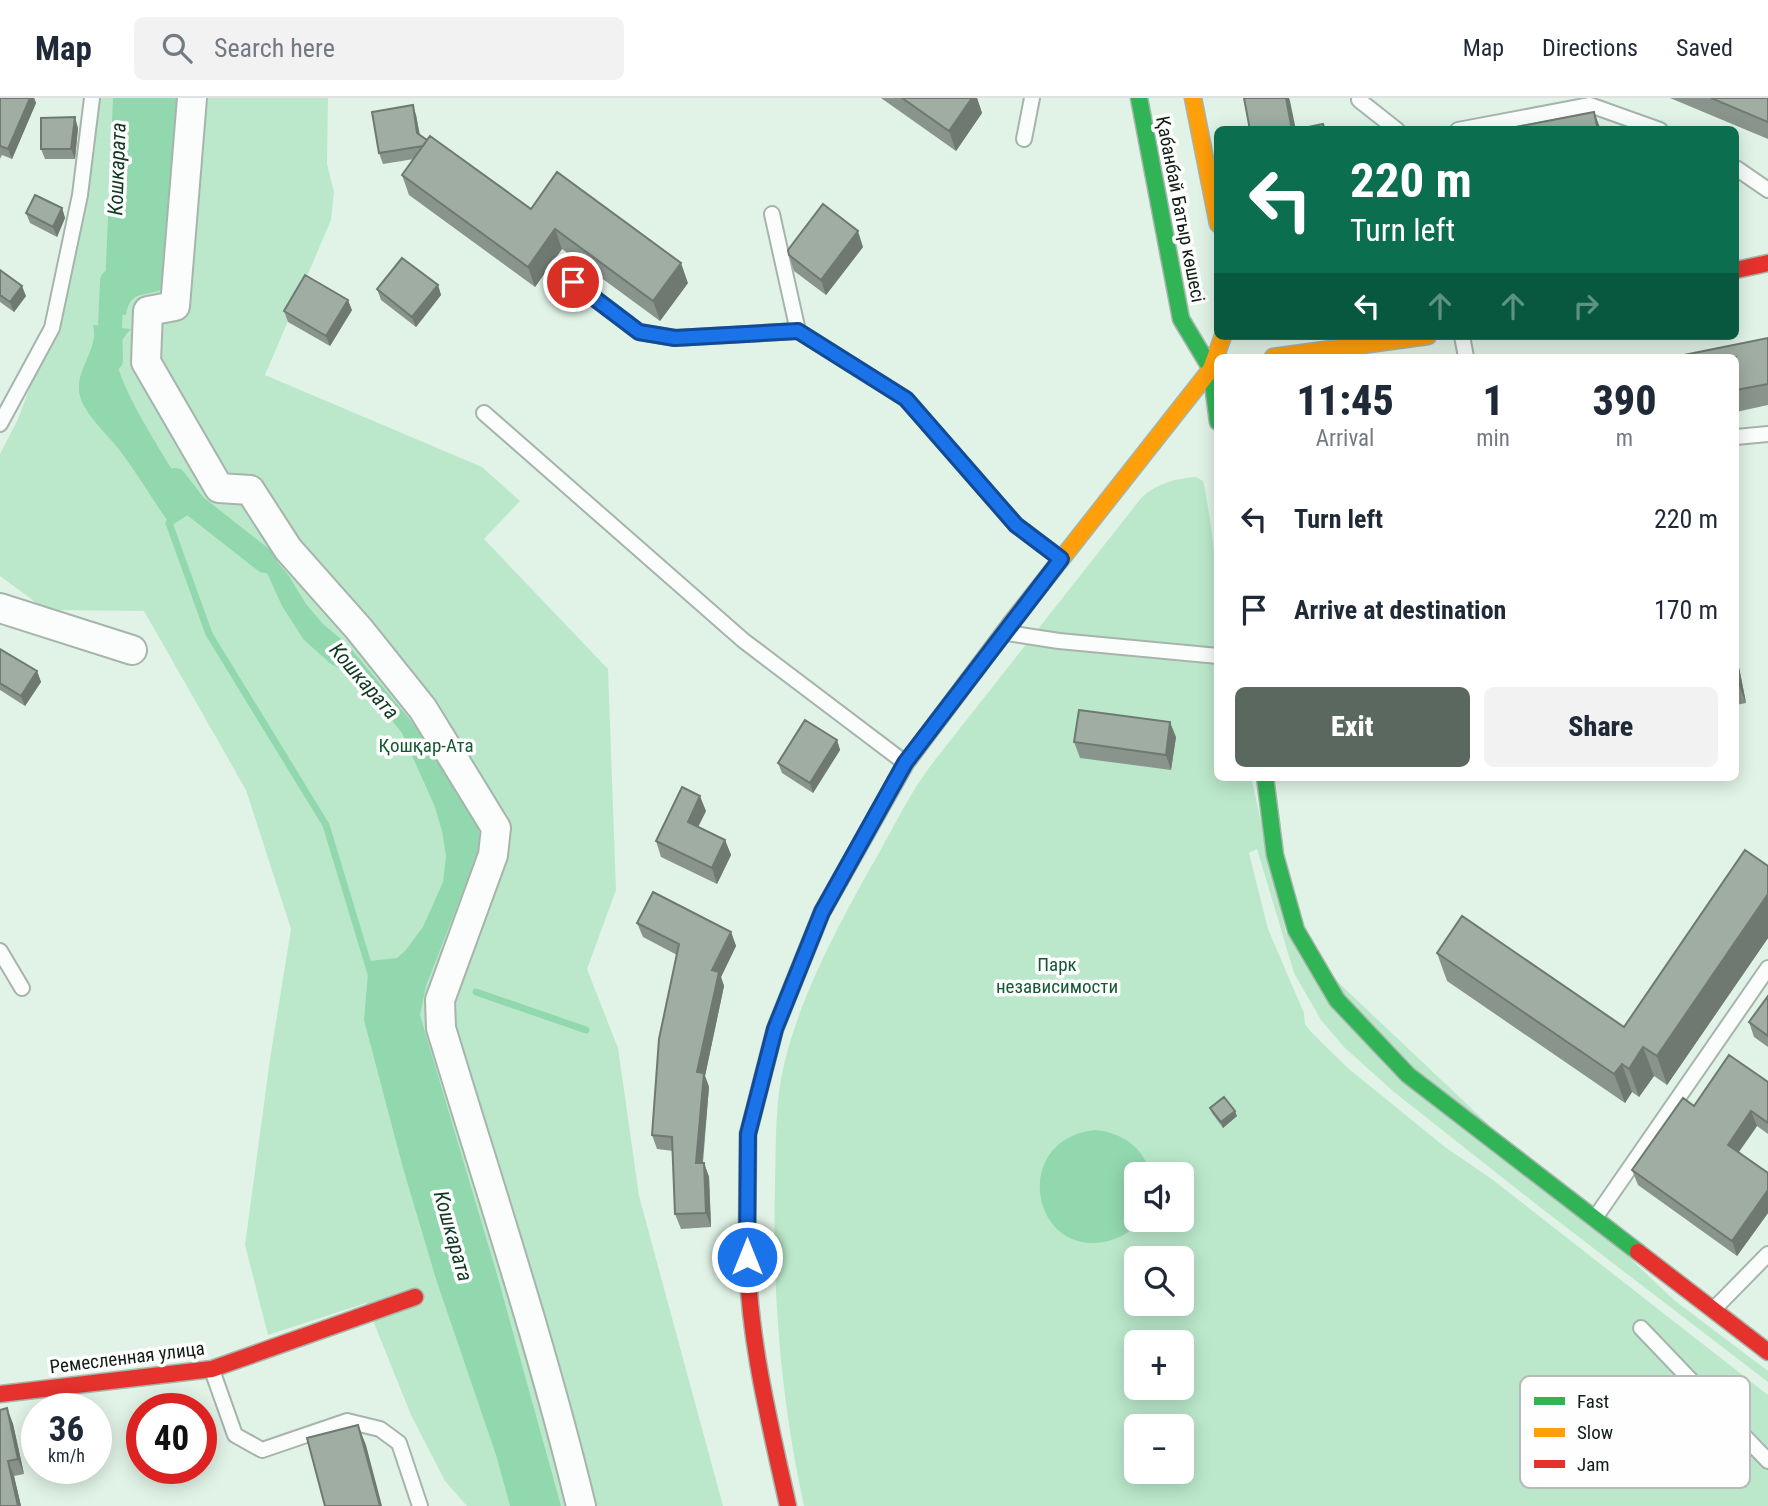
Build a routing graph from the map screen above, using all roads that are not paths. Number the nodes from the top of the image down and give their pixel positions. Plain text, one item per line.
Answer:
1 (92, 98) edge
2 (192, 98) edge
3 (1032, 98) edge
4 (1139, 98) edge
5 (1193, 98) edge
6 (1359, 100) dead end
7 (1391, 126) edge
8 (1479, 126) edge
9 (1649, 126) edge
10 (1024, 139) dead end
11 (1739, 169) edge
12 (1768, 190) edge
13 (1214, 204) edge
14 (772, 214) dead end
15 (1768, 263) edge
16 (1739, 269) edge
17 (573, 282) dead end
18 (798, 331) junction
19 (1398, 340) edge
20 (1295, 354) edge
21 (1214, 367) edge
22 (1214, 369) edge
23 (484, 413) dead end
24 (0, 424) edge
25 (1768, 434) edge
26 (1739, 438) edge
27 (1061, 559) junction
28 (0, 608) edge
29 (1003, 633) junction
30 (132, 650) dead end
31 (1214, 656) edge
32 (905, 763) junction
33 (1266, 781) edge
34 (0, 951) edge
35 (1768, 968) edge
36 (22, 988) dead end
37 (1594, 1219) junction
38 (1768, 1254) edge
39 (415, 1297) dead end
40 (1713, 1310) junction
41 (1642, 1328) dead end
42 (1768, 1352) edge
43 (212, 1369) junction
44 (1687, 1376) edge
45 (0, 1394) edge
46 (1750, 1442) edge
47 (1768, 1461) edge
48 (420, 1506) edge
49 (581, 1506) edge
50 (788, 1506) edge

1 - 24 lane
2 - 49 street
3 - 10 lane
4 - 21 street, Қабанбай Батыр көшесі
5 - 13 street, Қабанбай Батыр көшесі
6 - 7 lane
8 - 9 lane
11 - 12 lane
14 - 18 lane
15 - 16 street
17 - 18 lane
18 - 27 lane
19 - 20 street
22 - 27 street
23 - 32 lane
25 - 26 lane
27 - 29 street
28 - 30 street
29 - 31 lane
29 - 32 street
32 - 50 street
33 - 37 street
34 - 36 lane
35 - 37 lane
37 - 40 street
38 - 40 lane
39 - 43 street, Ремесленная улица
40 - 42 street
41 - 44 lane
43 - 45 street, Ремесленная улица
43 - 48 lane
46 - 47 lane

